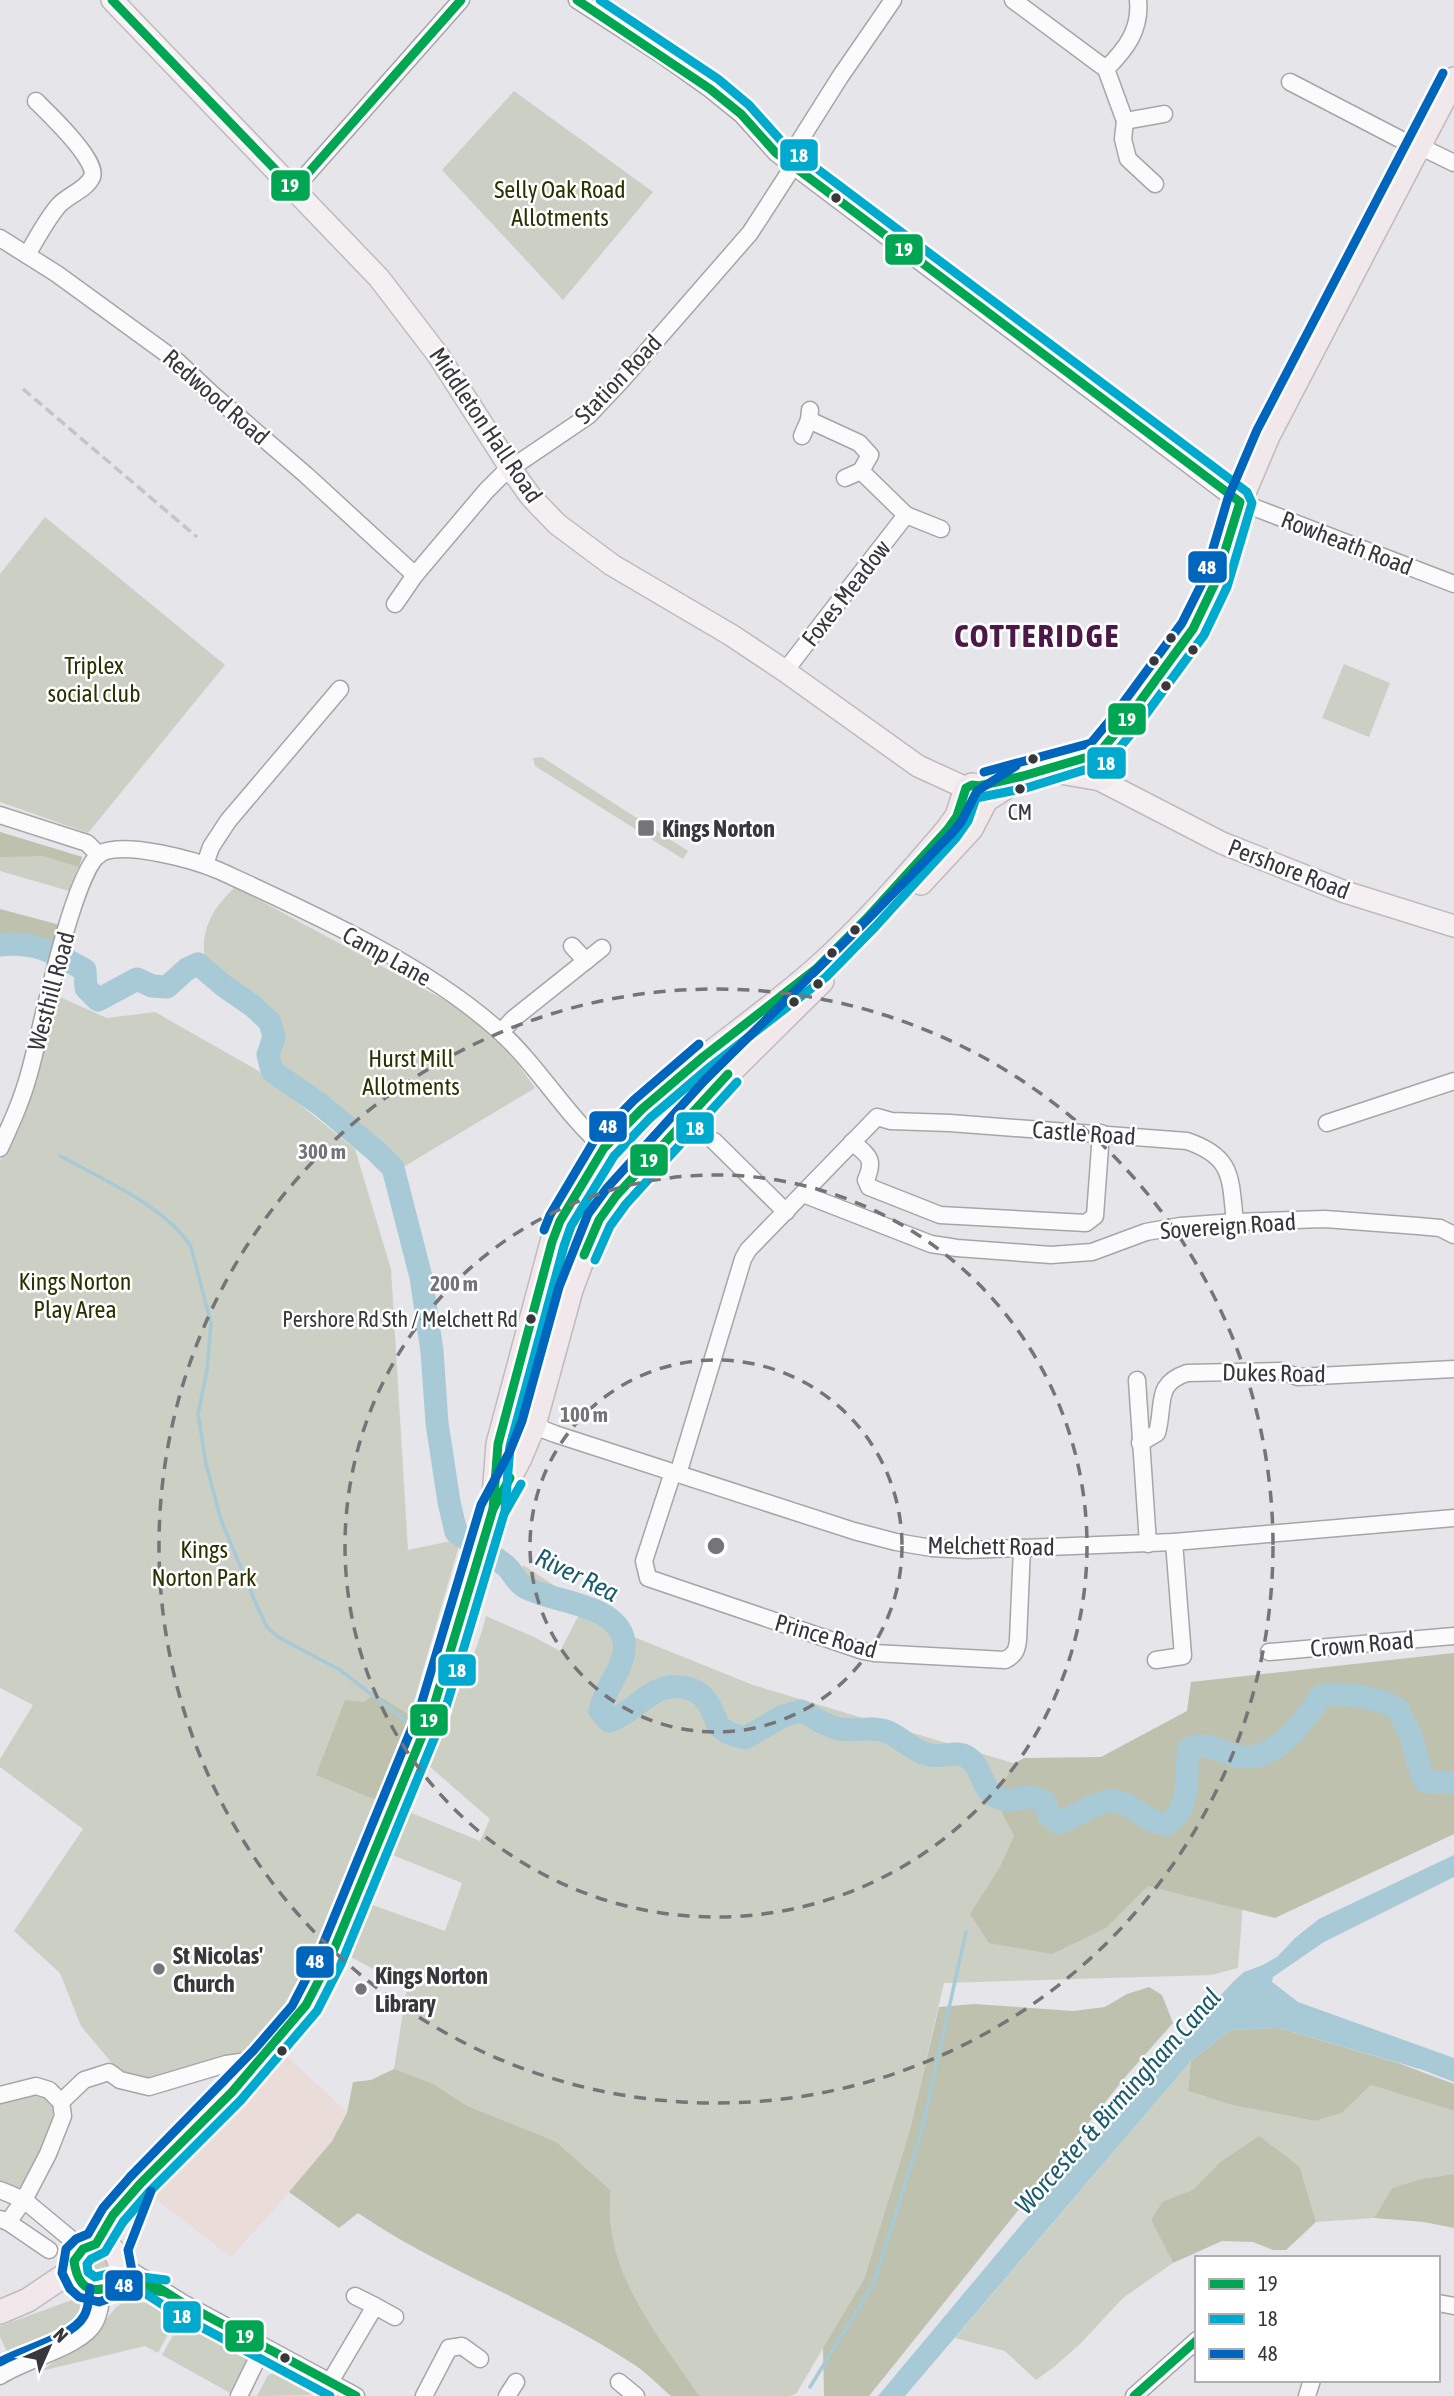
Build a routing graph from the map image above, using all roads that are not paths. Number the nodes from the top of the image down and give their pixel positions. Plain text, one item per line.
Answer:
1 (112, 0) edge
2 (461, 0) edge
3 (577, 0) edge
4 (893, 0) edge
5 (1013, 0) edge
6 (1138, 0) edge
7 (1106, 69) junction
8 (1454, 79) edge
9 (1290, 82) dead end
10 (38, 111) dead end
11 (1164, 114) dead end
12 (1125, 121) junction
13 (1418, 147) junction
14 (790, 163) junction
15 (1454, 163) edge
16 (1155, 184) dead end
17 (294, 189) junction
18 (0, 238) edge
19 (27, 255) junction
20 (802, 436) dead end
21 (511, 469) junction
22 (861, 471) junction
23 (845, 478) dead end
24 (1240, 502) junction
25 (906, 515) junction
26 (941, 529) dead end
27 (415, 575) junction
28 (1454, 584) edge
29 (395, 604) dead end
30 (785, 671) junction
31 (340, 689) dead end
32 (1099, 766) junction
33 (975, 795) junction
34 (0, 815) edge
35 (99, 855) junction
36 (205, 864) junction
37 (1454, 925) edge
38 (572, 946) dead end
39 (602, 948) dead end
40 (586, 961) junction
41 (818, 973) junction
42 (501, 1032) junction
43 (1454, 1081) edge
44 (1432, 1090) junction
45 (1454, 1094) edge
46 (1327, 1124) dead end
47 (1101, 1133) junction
48 (714, 1142) dead end
49 (852, 1142) junction
50 (0, 1148) edge
51 (604, 1148) junction
52 (636, 1174) junction
53 (803, 1194) junction
54 (786, 1212) junction
55 (1235, 1222) junction
56 (1454, 1235) edge
57 (1454, 1369) edge
58 (1137, 1380) dead end
59 (506, 1415) junction
60 (534, 1425) junction
61 (1140, 1443) junction
62 (676, 1473) junction
63 (493, 1509) junction
64 (1454, 1518) edge
65 (1174, 1542) junction
66 (1148, 1544) junction
67 (1022, 1548) junction
68 (1454, 1636) edge
69 (1269, 1652) dead end
70 (1156, 1660) dead end
71 (262, 2059) junction
72 (0, 2095) edge
73 (61, 2102) junction
74 (0, 2190) edge
75 (24, 2200) junction
76 (4, 2220) edge
77 (49, 2250) dead end
78 (98, 2267) junction
79 (164, 2292) junction
80 (355, 2296) dead end
81 (375, 2306) junction
82 (0, 2312) edge
83 (395, 2317) dead end
84 (1195, 2342) edge
85 (263, 2347) junction
86 (480, 2359) dead end
87 (0, 2376) edge
88 (330, 2382) junction
89 (516, 2382) dead end
90 (239, 2396) edge
91 (356, 2396) edge
92 (424, 2396) edge
93 (507, 2396) edge
94 (1134, 2396) edge

1 - 17 main road, Middleton Hall Road
2 - 17 street
3 - 14 street, Rowheath Road
4 - 14 street, Station Road
5 - 7 street
6 - 7 street
7 - 12 street
8 - 13 highway
9 - 13 street
10 - 19 street
11 - 12 street
12 - 16 street
13 - 15 street
13 - 24 highway
14 - 21 street, Station Road
14 - 24 street, Rowheath Road
17 - 21 main road, Middleton Hall Road
18 - 19 street, Redwood Road
19 - 27 street, Redwood Road
20 - 22 street
21 - 27 street, Station Road
21 - 30 main road, Middleton Hall Road
22 - 23 street
22 - 25 street, Foxes Meadow
24 - 28 street, Rowheath Road
24 - 32 highway
25 - 26 street, Foxes Meadow
25 - 30 street, Foxes Meadow
27 - 29 street, Station Road
30 - 33 main road, Middleton Hall Road
31 - 36 street
32 - 33 highway
32 - 37 main road, Pershore Road
33 - 41 highway
33 - 41 highway
34 - 35 street
35 - 36 street, Camp Lane
35 - 50 street, Westhill Road
36 - 42 street, Camp Lane
38 - 40 street
39 - 40 street
40 - 42 street
41 - 51 highway
41 - 52 highway
42 - 51 street, Camp Lane
43 - 44 street
44 - 45 street
44 - 46 street
47 - 49 street, Castle Road
47 - 49 street
47 - 55 street, Castle Road
48 - 54 street
49 - 53 street
51 - 52 highway
51 - 59 highway
52 - 60 highway
53 - 54 street
53 - 55 street, Sovereign Road
54 - 62 street
55 - 56 street, Sovereign Road
57 - 61 street, Dukes Road
58 - 61 street
59 - 60 street, Melchett Road
59 - 63 highway
60 - 62 street, Melchett Road
60 - 63 highway
61 - 66 street
62 - 67 street, Melchett Road
62 - 67 street, Prince Road
63 - 71 highway
64 - 65 street, Melchett Road
65 - 66 street, Melchett Road
65 - 70 street
66 - 67 street, Melchett Road
68 - 69 street, Crown Road
71 - 73 street
71 - 78 highway
72 - 73 street
73 - 75 street
74 - 75 street
75 - 76 street
75 - 78 street
76 - 77 street
78 - 79 street
78 - 79 street
78 - 82 highway
78 - 87 street
79 - 85 street
80 - 81 street
81 - 83 street
81 - 88 street
84 - 94 street
85 - 88 street
85 - 90 street
86 - 92 street
88 - 91 street
89 - 93 street

